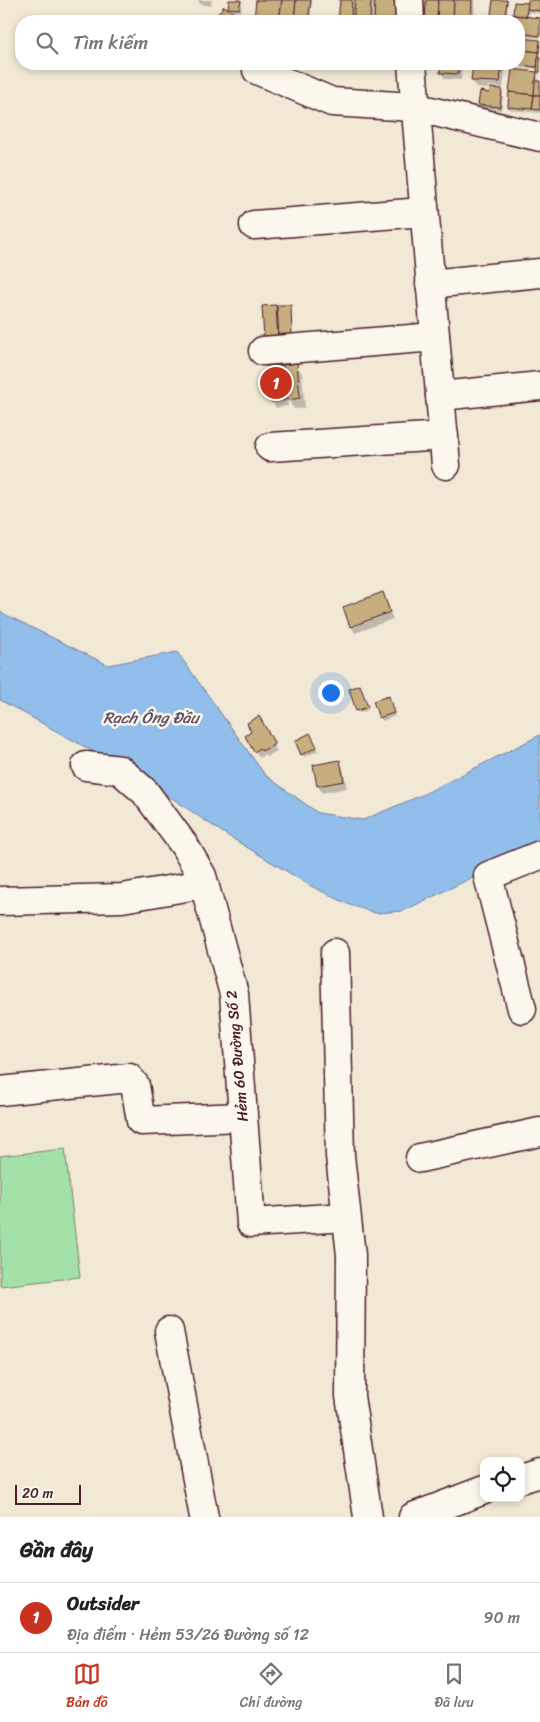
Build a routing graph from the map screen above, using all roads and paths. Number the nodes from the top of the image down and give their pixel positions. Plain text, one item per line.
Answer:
1 (409, 0) edge
2 (410, 15) edge
3 (257, 70) dead end
4 (412, 70) edge
5 (414, 107) junction
6 (540, 137) edge
7 (423, 212) junction
8 (254, 225) dead end
9 (540, 273) edge
10 (430, 284) junction
11 (435, 338) junction
12 (263, 351) dead end
13 (540, 386) edge
14 (440, 396) junction
15 (444, 436) junction
16 (270, 447) dead end
17 (446, 465) dead end
18 (86, 766) dead end
19 (540, 855) edge
20 (203, 884) junction
21 (0, 901) edge
22 (335, 953) dead end
23 (522, 1009) dead end
24 (0, 1092) edge
25 (242, 1117) junction
26 (540, 1132) edge
27 (420, 1158) dead end
28 (346, 1217) junction
29 (169, 1331) dead end
30 (540, 1473) edge
31 (525, 1478) edge
32 (476, 1500) edge
33 (204, 1517) edge
34 (368, 1517) edge
35 (412, 1517) edge

1 - 2 street
3 - 5 street
4 - 5 street
5 - 6 street
5 - 7 street
7 - 8 street
7 - 10 street
9 - 10 street
10 - 11 street
11 - 12 street
11 - 14 street
13 - 14 street
14 - 15 street
15 - 16 street
15 - 17 street
18 - 20 street, Hẻm 60 Đường Số 2
19 - 23 street
20 - 21 street
20 - 25 street, Hẻm 60 Đường Số 2
22 - 28 street
24 - 25 street
25 - 28 street, Hẻm 60 Đường Số 2
26 - 27 street
28 - 34 street
29 - 33 street
30 - 31 street
32 - 35 street

